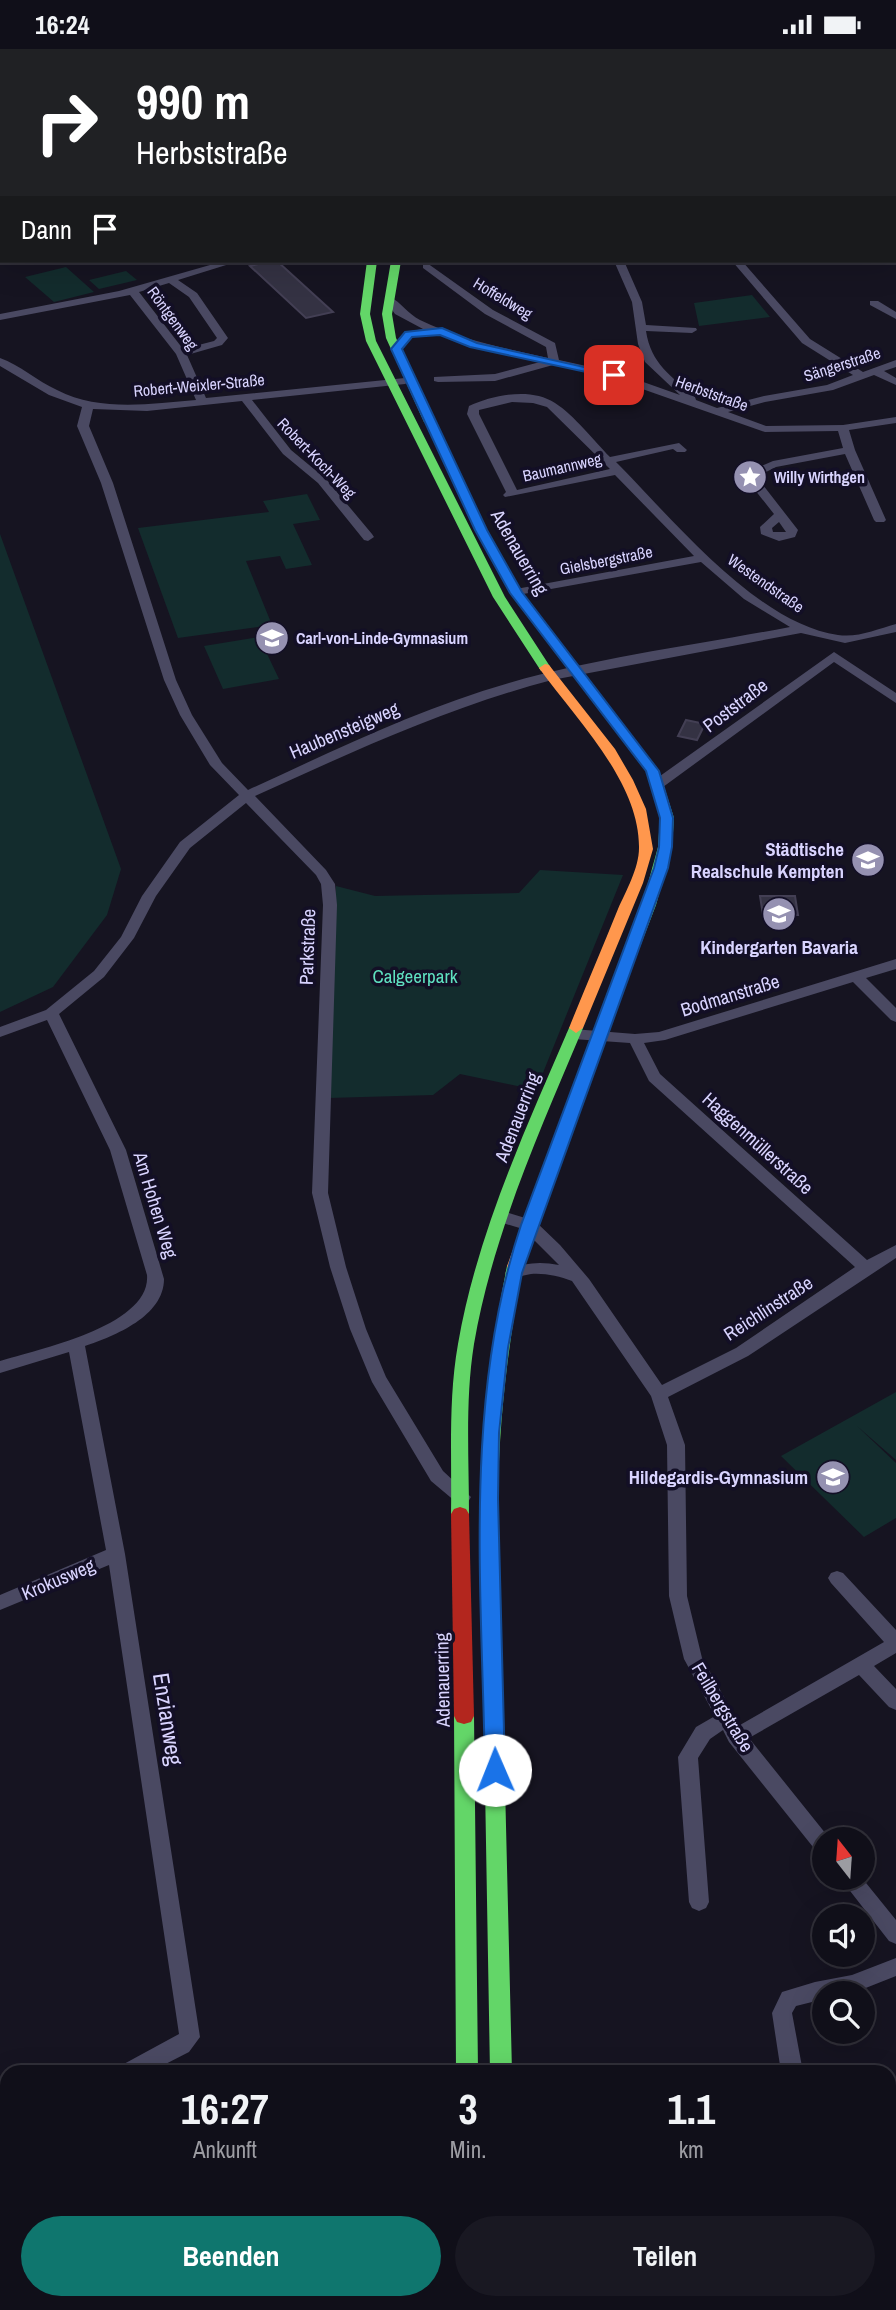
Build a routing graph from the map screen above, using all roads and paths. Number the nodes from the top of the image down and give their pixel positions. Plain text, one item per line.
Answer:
1 (227, 263) edge
2 (372, 263) edge
3 (396, 263) edge
4 (620, 263) edge
5 (739, 263) edge
6 (427, 266) dead end
7 (171, 280) junction
8 (133, 291) junction
9 (390, 300) junction
10 (874, 303) dead end
11 (896, 316) edge
12 (0, 317) edge
13 (641, 328) junction
14 (692, 330) dead end
15 (442, 332) junction
16 (396, 349) junction
17 (181, 353) junction
18 (0, 361) edge
19 (552, 362) junction
20 (896, 363) edge
21 (875, 371) junction
22 (862, 376) junction
23 (438, 379) dead end
24 (491, 380) junction
25 (411, 381) junction
26 (896, 382) edge
27 (391, 383) junction
28 (245, 398) junction
29 (509, 400) junction
30 (203, 403) junction
31 (696, 404) junction
32 (88, 405) junction
33 (716, 412) junction
34 (896, 420) edge
35 (843, 428) junction
36 (681, 450) dead end
37 (849, 450) junction
38 (607, 461) junction
39 (617, 471) junction
40 (780, 516) dead end
41 (880, 520) dead end
42 (368, 537) dead end
43 (702, 558) junction
44 (516, 593) junction
45 (896, 628) edge
46 (802, 629) junction
47 (839, 639) junction
48 (834, 656) junction
49 (576, 671) junction
50 (551, 676) junction
51 (896, 699) edge
52 (658, 784) junction
53 (247, 795) junction
54 (896, 964) edge
55 (856, 977) junction
56 (51, 1013) junction
57 (896, 1017) edge
58 (0, 1033) edge
59 (573, 1034) junction
60 (598, 1038) junction
61 (635, 1039) junction
62 (538, 1202) junction
63 (502, 1217) junction
64 (529, 1225) junction
65 (554, 1249) junction
66 (896, 1251) edge
67 (866, 1268) junction
68 (513, 1273) junction
69 (579, 1278) junction
70 (76, 1342) junction
71 (0, 1367) edge
72 (659, 1394) junction
73 (460, 1497) junction
74 (489, 1499) junction
75 (116, 1554) junction
76 (837, 1578) dead end
77 (0, 1603) edge
78 (896, 1643) edge
79 (861, 1665) junction
80 (896, 1702) edge
81 (725, 1719) junction
82 (736, 1736) junction
83 (812, 1831) edge
84 (860, 1890) edge
85 (699, 1902) dead end
86 (896, 1935) edge
87 (896, 1967) edge
88 (143, 2065) edge
89 (467, 2065) edge
90 (501, 2065) edge
91 (791, 2065) edge

1 - 7 street
2 - 27 main road, Adenauerring
3 - 9 main road, Adenauerring
4 - 13 street
5 - 22 street
6 - 19 street, Hoffeldweg
7 - 8 street
7 - 17 street
8 - 12 street
8 - 17 street, Röntgenweg
9 - 15 street, Herbststraße
9 - 16 main road, Adenauerring
10 - 11 street
13 - 14 street
13 - 31 street
15 - 16 street, Herbststraße
15 - 19 street, Herbststraße
16 - 25 main road, Adenauerring
17 - 30 street, Röntgenweg
18 - 32 street, Robert-Weixler-Straße
19 - 24 street
19 - 31 street, Herbststraße
20 - 21 street, Sängerstraße
21 - 22 street, Sängerstraße
21 - 26 street
22 - 33 street, Sängerstraße
23 - 24 street
24 - 29 street
25 - 27 street, Robert-Weixler-Straße
25 - 44 main road, Adenauerring
27 - 28 street, Robert-Weixler-Straße
27 - 50 main road, Adenauerring
28 - 30 street, Robert-Weixler-Straße
28 - 42 street, Robert-Koch-Weg
29 - 38 street, Westendstraße
29 - 39 street, Baumannweg
30 - 32 street, Robert-Weixler-Straße
31 - 33 street, Herbststraße
32 - 53 street, Parkstraße
33 - 35 street, Herbststraße
34 - 35 street, Herbststraße
35 - 37 street
36 - 38 street
37 - 40 street
37 - 41 street
38 - 39 street, Westendstraße
39 - 43 street, Westendstraße
43 - 44 street, Gielsbergstraße
43 - 46 street, Westendstraße
44 - 49 main road, Adenauerring
45 - 47 street
46 - 47 street, Westendstraße
46 - 49 street, Haubensteigweg
47 - 48 street
48 - 51 street
48 - 52 street, Poststraße
49 - 50 street, Haubensteigweg
49 - 52 main road, Adenauerring
50 - 53 street, Haubensteigweg
50 - 59 main road, Adenauerring
52 - 60 main road, Adenauerring
53 - 56 street, Haubensteigweg
53 - 73 street, Parkstraße
54 - 55 street, Bodmanstraße
55 - 57 street
55 - 61 street, Bodmanstraße
56 - 58 street, Haubensteigweg
56 - 70 street, Am Hohen Weg
59 - 60 street, Bodmanstraße
59 - 63 main road, Adenauerring
60 - 61 street, Bodmanstraße
60 - 62 main road, Adenauerring
61 - 67 street, Haggenmüllerstraße
62 - 64 main road, Adenauerring
62 - 65 street, Feilbergstraße
63 - 64 street, Feilbergstraße
63 - 73 main road, Adenauerring
64 - 65 street, Feilbergstraße
64 - 68 main road, Adenauerring
65 - 69 street, Feilbergstraße
66 - 67 street, Reichlinstraße
67 - 72 street, Reichlinstraße
68 - 69 street
68 - 74 main road, Adenauerring
69 - 72 street, Feilbergstraße
70 - 71 street, Am Hohen Weg
70 - 75 street, Enzianweg
72 - 81 street, Feilbergstraße
73 - 74 street
73 - 89 main road, Adenauerring
74 - 90 main road, Adenauerring
75 - 77 street, Krokusweg
75 - 88 street, Enzianweg
76 - 78 street
78 - 79 street
79 - 80 street
79 - 82 street
81 - 82 street, Feilbergstraße
81 - 85 street
82 - 83 street, Feilbergstraße
84 - 86 street
87 - 91 street

